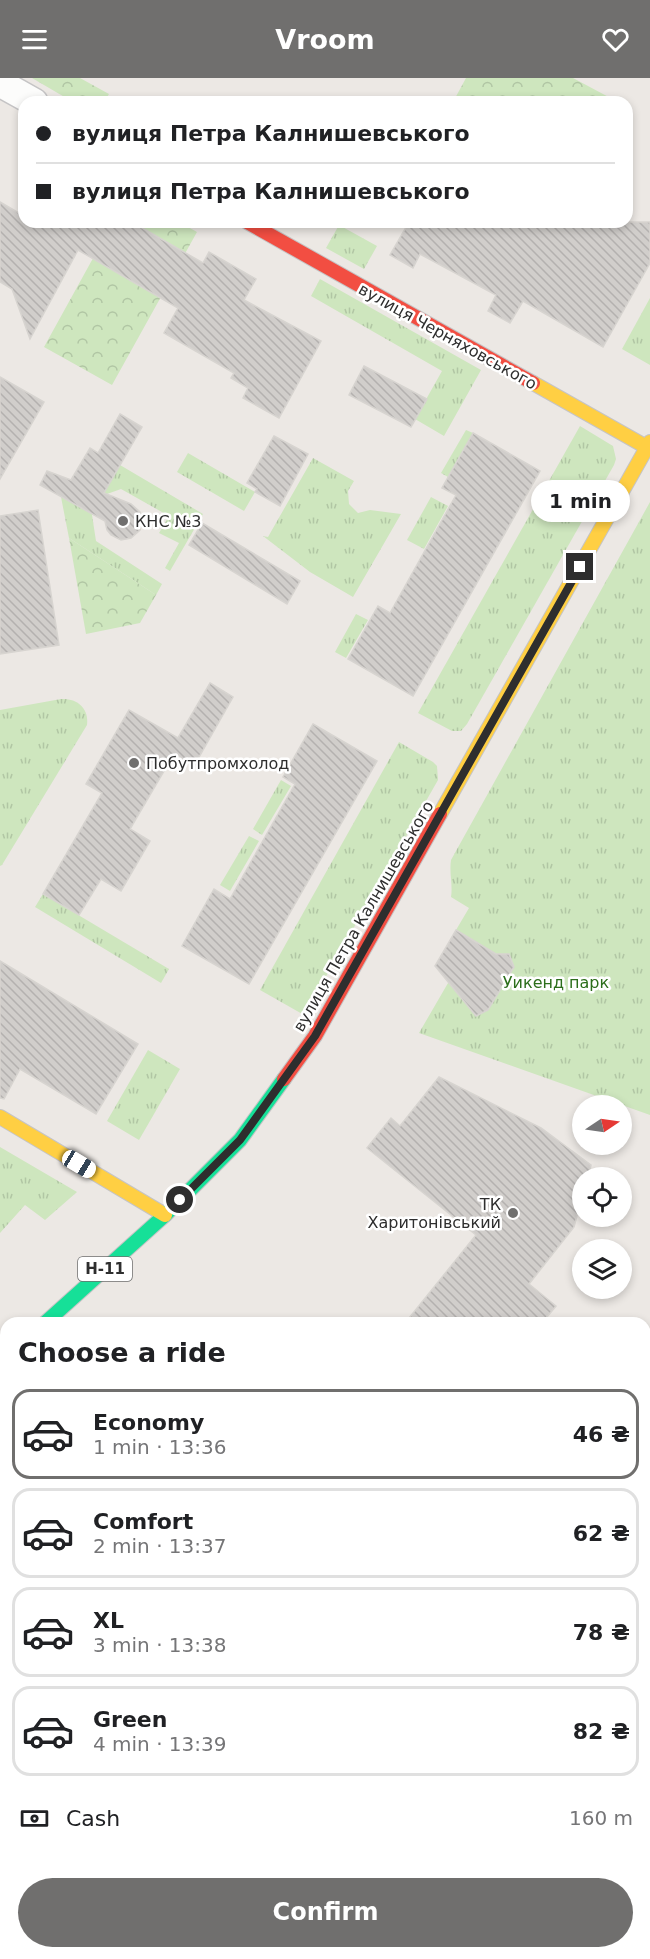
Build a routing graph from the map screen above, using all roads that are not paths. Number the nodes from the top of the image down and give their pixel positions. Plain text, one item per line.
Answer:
1 (0, 83) edge
2 (23, 96) edge
3 (258, 228) edge
4 (649, 446) edge
5 (0, 1117) edge
6 (165, 1215) junction
7 (52, 1317) edge

1 - 2 street
3 - 4 main road, вулиця Черняховського
4 - 6 main road, вулиця Петра Калнишевського / Н-11
5 - 6 main road
6 - 7 main road, Н-11

